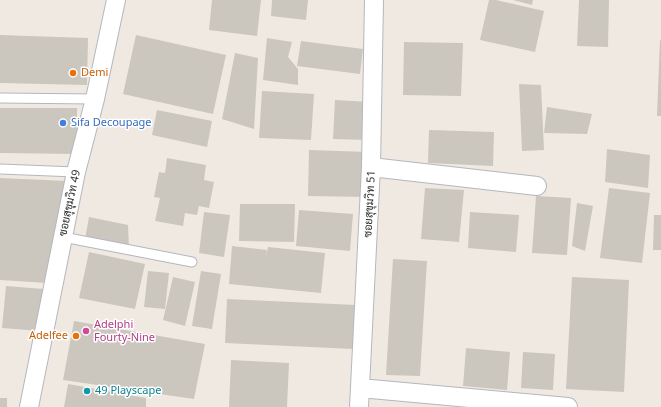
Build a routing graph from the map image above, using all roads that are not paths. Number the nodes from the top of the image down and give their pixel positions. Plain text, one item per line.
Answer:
1 (116, 0) edge
2 (374, 0) edge
3 (0, 98) edge
4 (95, 99) junction
5 (372, 167) junction
6 (0, 169) edge
7 (76, 172) junction
8 (537, 186) dead end
9 (63, 237) junction
10 (192, 262) dead end
11 (360, 388) junction
12 (29, 407) edge
13 (359, 407) edge
14 (568, 407) edge

1 - 4 street, ซอยสุขุมวิท 49
2 - 5 street, ซอยสุขุมวิท 51
3 - 4 lane
4 - 7 street, ซอยสุขุมวิท 49
5 - 8 street
5 - 11 street, ซอยสุขุมวิท 51
6 - 7 lane
7 - 9 street, ซอยสุขุมวิท 49
9 - 10 lane
9 - 12 street, ซอยสุขุมวิท 49
11 - 13 street, ซอยสุขุมวิท 51
11 - 14 street

